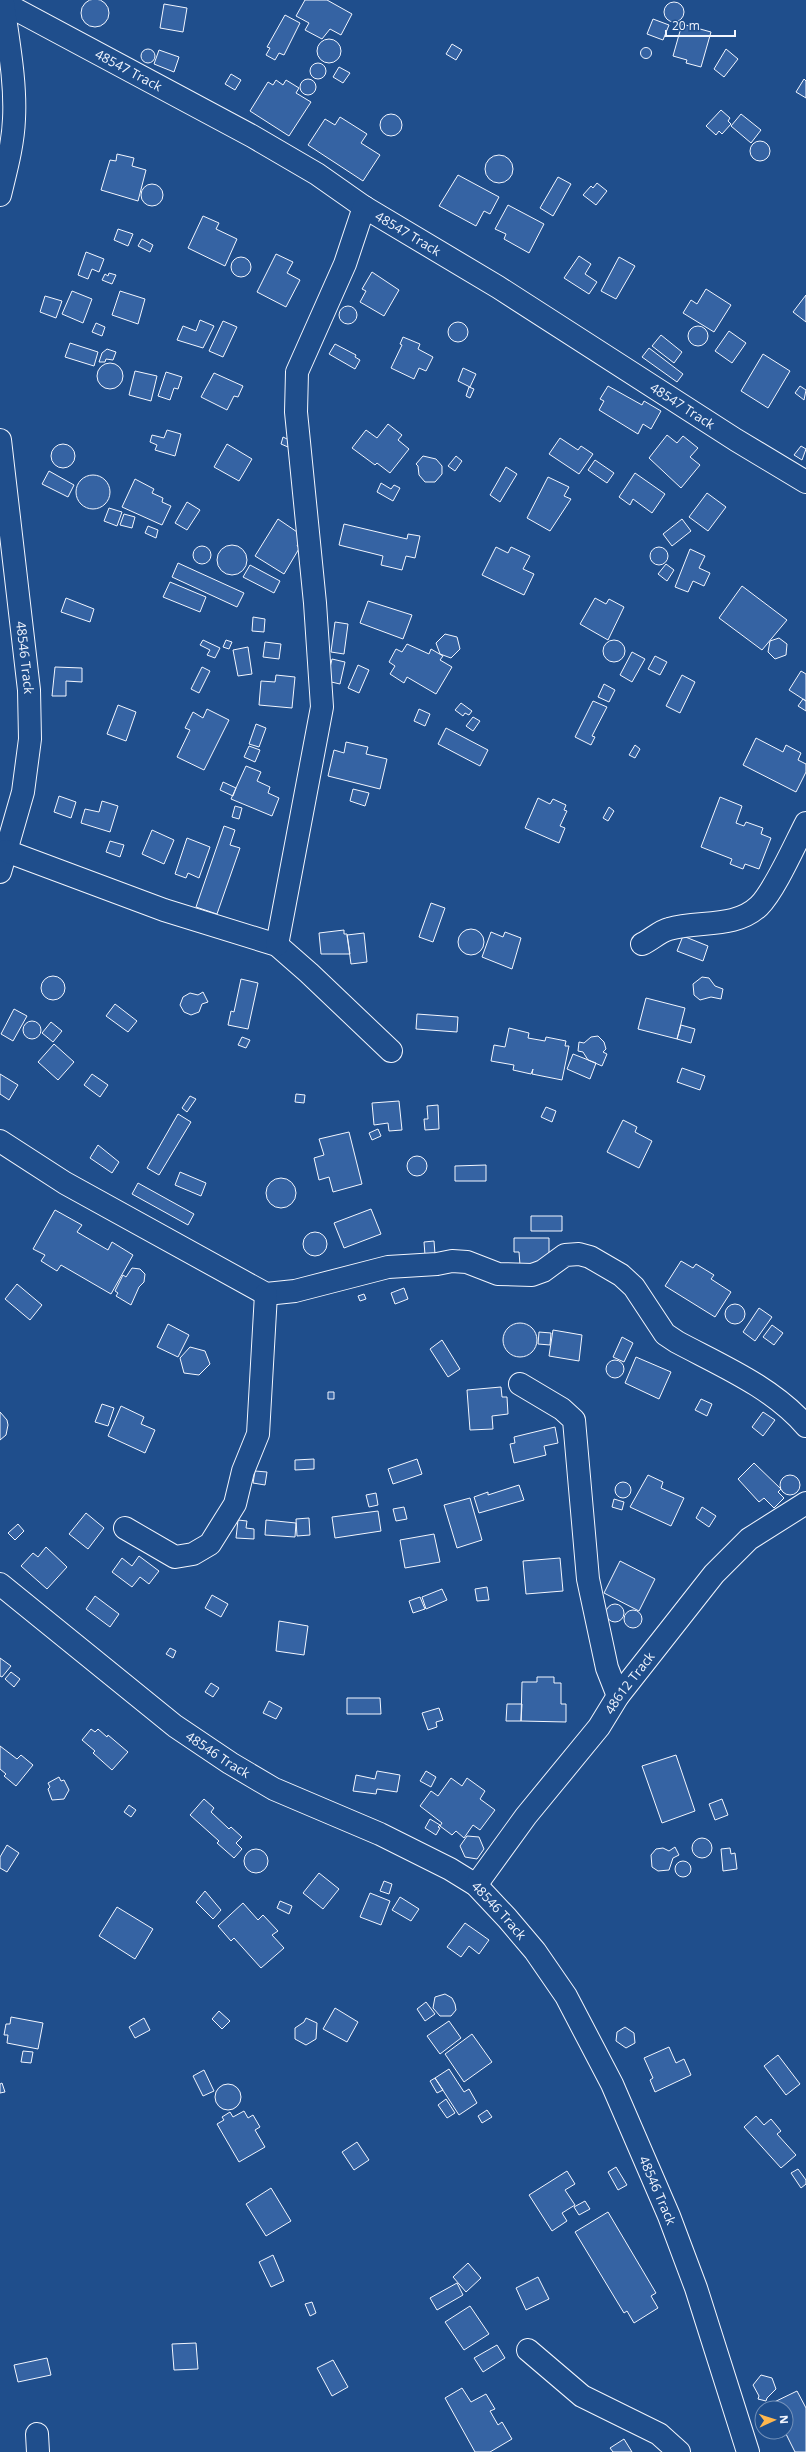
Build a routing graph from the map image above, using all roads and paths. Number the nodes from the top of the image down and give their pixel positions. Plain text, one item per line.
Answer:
1 (1, 2) edge
2 (0, 195) edge
3 (364, 207) junction
4 (0, 440) edge
5 (806, 482) edge
6 (806, 823) edge
7 (6, 851) junction
8 (0, 872) edge
9 (642, 944) dead end
10 (277, 945) junction
11 (390, 1051) dead end
12 (0, 1141) edge
13 (266, 1294) junction
14 (520, 1384) dead end
15 (806, 1426) edge
16 (806, 1503) edge
17 (125, 1528) dead end
18 (0, 1584) edge
19 (618, 1696) junction
20 (476, 1885) junction
21 (528, 2350) dead end
22 (679, 2452) edge
23 (748, 2452) edge

1 - 2 street
1 - 3 street, 48547 Track
3 - 5 street, 48547 Track
3 - 10 street
4 - 7 street, 48546 Track
6 - 9 street
7 - 8 street, 48546 Track
7 - 10 street
10 - 11 street
12 - 13 street
13 - 15 street
13 - 17 street
14 - 19 street
16 - 19 street, 48612 Track
18 - 20 street, 48546 Track
19 - 20 street, 48612 Track
20 - 23 street, 48546 Track
21 - 22 street

